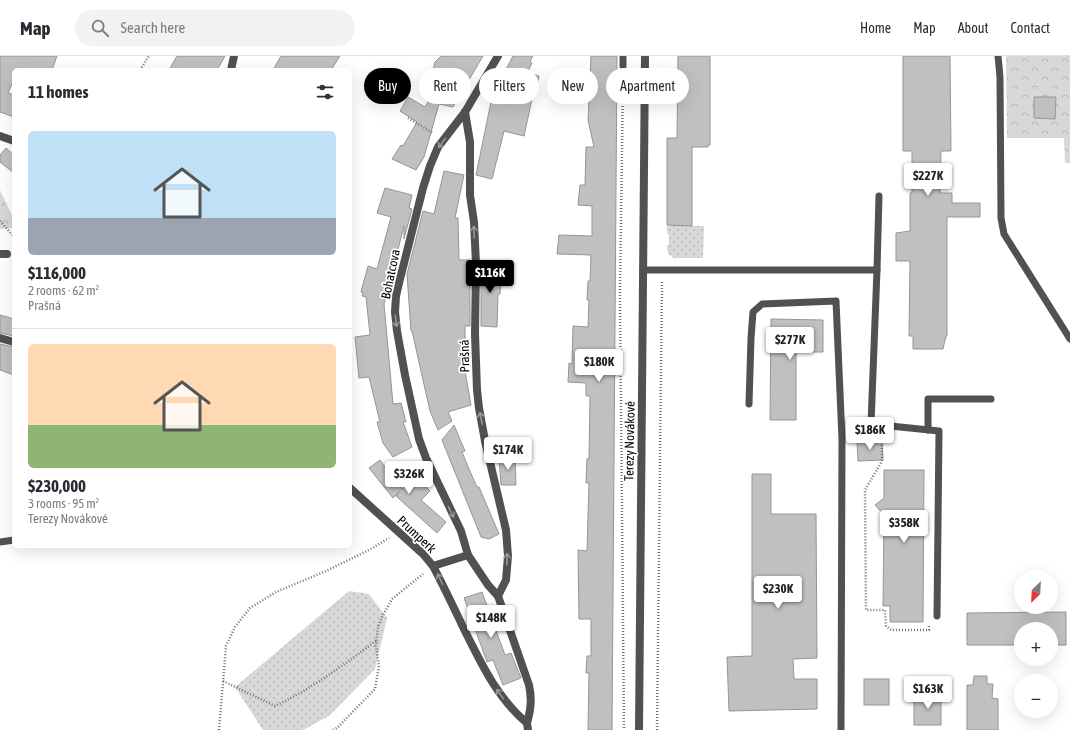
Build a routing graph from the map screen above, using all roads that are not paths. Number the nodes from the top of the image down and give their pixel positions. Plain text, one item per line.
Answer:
1 (234, 56) edge
2 (498, 56) edge
3 (623, 56) edge
4 (645, 56) edge
5 (998, 56) edge
6 (624, 66) road end
7 (231, 68) edge
8 (465, 112) junction
9 (0, 136) edge
10 (12, 140) edge
11 (879, 196) dead end
12 (643, 270) junction
13 (877, 270) junction
14 (0, 338) edge
15 (1070, 339) edge
16 (12, 341) edge
17 (991, 399) dead end
18 (749, 404) dead end
19 (928, 430) junction
20 (352, 490) edge
21 (12, 540) edge
22 (0, 542) edge
23 (468, 555) junction
24 (433, 566) junction
25 (498, 596) junction
26 (937, 616) dead end
27 (527, 726) edge
28 (638, 730) edge
29 (841, 730) edge

1 - 7 street
2 - 8 street, Bohatcova
3 - 6 lane
4 - 12 street, Terezy Novákové
5 - 15 lane
8 -> 23 street, Bohatcova
25 -> 8 street, Prašná
9 - 10 street
11 - 13 lane
12 - 13 lane
12 - 28 street, Terezy Novákové
13 - 19 lane
14 - 16 street
17 - 19 lane
18 - 29 lane
19 - 26 lane
20 - 24 street, Prumperk
21 - 22 lane
23 - 24 street
23 - 25 street, Bohatcova
27 -> 24 street, Prumperk
25 - 27 street, Bohatcova

